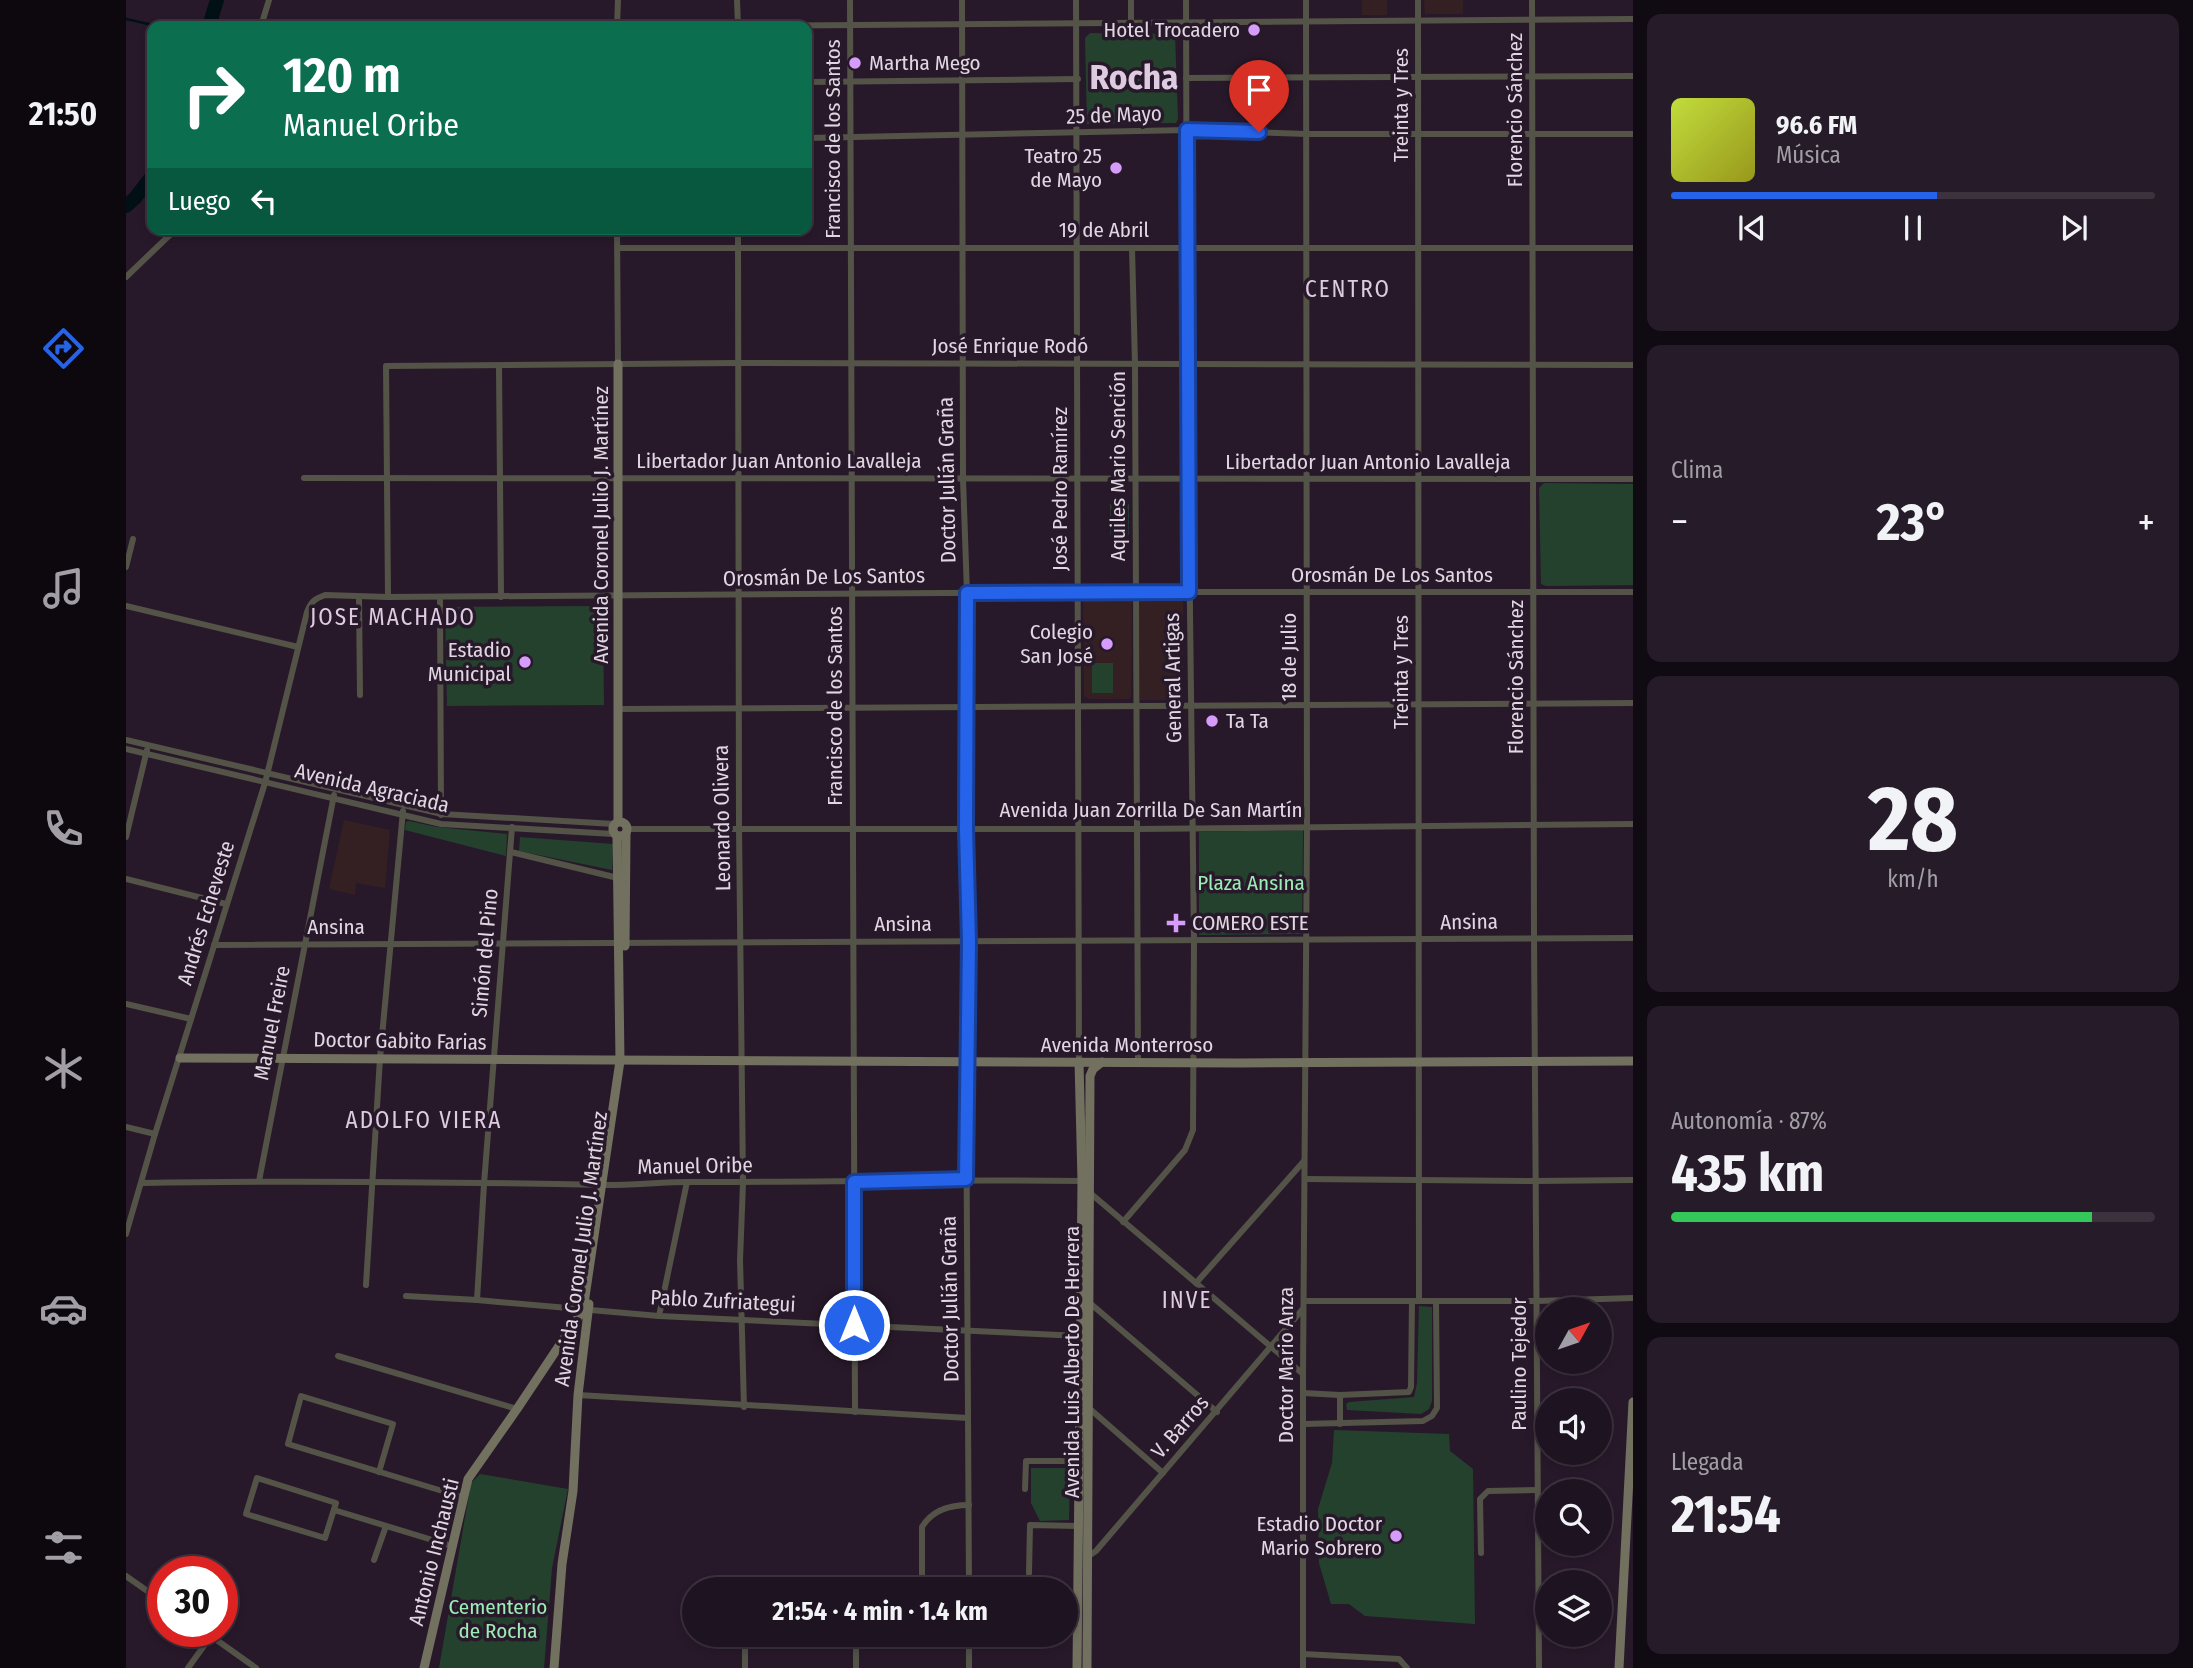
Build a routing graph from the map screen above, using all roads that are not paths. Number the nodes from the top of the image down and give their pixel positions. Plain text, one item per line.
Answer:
1 (269, 0) edge
2 (618, 0) edge
3 (737, 0) edge
4 (850, 0) edge
5 (962, 0) edge
6 (1076, 0) edge
7 (1131, 0) edge
8 (1186, 0) edge
9 (1306, 0) edge
10 (1418, 0) edge
11 (1532, 0) edge
12 (1633, 19) edge
13 (1532, 20) junction
14 (263, 21) edge
15 (617, 21) edge
16 (738, 21) edge
17 (1419, 21) junction
18 (1131, 22) junction
19 (1186, 22) junction
20 (1306, 22) junction
21 (962, 23) junction
22 (1077, 23) junction
23 (850, 24) junction
24 (812, 25) edge
25 (1633, 76) edge
26 (1419, 77) junction
27 (1532, 77) junction
28 (1186, 78) junction
29 (1306, 78) junction
30 (1078, 79) junction
31 (962, 80) junction
32 (850, 81) junction
33 (812, 82) edge
34 (1187, 130) junction
35 (1077, 134) junction
36 (1307, 134) junction
37 (1532, 134) junction
38 (1633, 134) edge
39 (962, 135) junction
40 (1418, 135) junction
41 (812, 138) edge
42 (850, 138) junction
43 (170, 235) edge
44 (617, 235) edge
45 (737, 235) edge
46 (963, 247) junction
47 (1533, 247) junction
48 (618, 248) junction
49 (737, 248) junction
50 (851, 248) junction
51 (1077, 248) junction
52 (1132, 248) junction
53 (1187, 248) junction
54 (1307, 248) junction
55 (1418, 248) junction
56 (1633, 248) edge
57 (126, 277) edge
58 (737, 363) junction
59 (618, 364) junction
60 (851, 364) junction
61 (963, 364) junction
62 (1078, 364) junction
63 (1135, 364) junction
64 (1187, 364) junction
65 (1307, 364) junction
66 (1418, 364) junction
67 (1533, 365) junction
68 (1633, 365) edge
69 (499, 366) junction
70 (304, 478) dead end
71 (619, 478) junction
72 (1077, 478) junction
73 (1134, 478) junction
74 (1419, 478) junction
75 (388, 479) junction
76 (738, 479) junction
77 (851, 479) junction
78 (964, 479) junction
79 (1189, 479) junction
80 (1306, 479) junction
81 (1633, 479) edge
82 (499, 480) junction
83 (1533, 481) junction
84 (133, 539) dead end
85 (126, 568) edge
86 (1077, 592) junction
87 (1136, 592) junction
88 (1189, 592) junction
89 (1419, 592) junction
90 (1633, 592) edge
91 (967, 593) junction
92 (1306, 593) junction
93 (1533, 593) junction
94 (738, 595) junction
95 (852, 595) junction
96 (619, 596) junction
97 (359, 597) junction
98 (387, 597) junction
99 (440, 597) junction
100 (502, 597) junction
101 (311, 601) joint
102 (126, 606) edge
103 (298, 647) junction
104 (360, 695) dead end
105 (1306, 704) junction
106 (1418, 704) junction
107 (1534, 704) junction
108 (1633, 704) edge
109 (1078, 705) junction
110 (1136, 705) junction
111 (1191, 705) junction
112 (967, 706) junction
113 (853, 707) junction
114 (738, 708) junction
115 (620, 709) junction
116 (126, 740) edge
117 (148, 745) junction
118 (126, 749) edge
119 (146, 754) junction
120 (267, 774) junction
121 (265, 782) junction
122 (335, 789) junction
123 (333, 798) junction
124 (404, 805) junction
125 (402, 814) junction
126 (442, 814) junction
127 (513, 818) junction
128 (441, 824) junction
129 (1633, 824) edge
130 (1533, 825) junction
131 (1417, 826) junction
132 (1307, 827) junction
133 (739, 828) junction
134 (853, 828) junction
135 (1079, 828) junction
136 (1192, 828) junction
137 (512, 829) junction
138 (619, 829) junction
139 (966, 829) junction
140 (1137, 829) junction
141 (126, 837) edge
142 (511, 852) junction
143 (618, 878) junction
144 (126, 879) edge
145 (226, 904) junction
146 (1534, 938) junction
147 (1633, 938) edge
148 (1306, 940) junction
149 (1418, 940) junction
150 (1194, 941) junction
151 (741, 942) junction
152 (854, 942) junction
153 (969, 942) junction
154 (1079, 942) junction
155 (1138, 942) junction
156 (622, 943) junction
157 (305, 944) junction
158 (392, 944) junction
159 (504, 944) junction
160 (214, 946) junction
161 (126, 1004) edge
162 (191, 1019) junction
163 (282, 1057) junction
164 (180, 1058) junction
165 (380, 1058) junction
166 (494, 1060) junction
167 (623, 1061) junction
168 (1536, 1061) junction
169 (1633, 1061) edge
170 (742, 1062) junction
171 (853, 1062) junction
172 (1079, 1062) junction
173 (1103, 1062) junction
174 (1138, 1062) junction
175 (1192, 1062) junction
176 (1305, 1062) junction
177 (1420, 1062) junction
178 (966, 1063) junction
179 (126, 1127) edge
180 (155, 1134) junction
181 (1304, 1161) junction
182 (966, 1179) junction
183 (1305, 1179) junction
184 (1419, 1180) junction
185 (1633, 1180) edge
186 (259, 1181) junction
187 (371, 1181) junction
188 (1082, 1181) junction
189 (1535, 1181) junction
190 (687, 1182) junction
191 (854, 1182) junction
192 (142, 1183) junction
193 (743, 1183) junction
194 (484, 1184) junction
195 (605, 1185) junction
196 (1091, 1195) junction
197 (1123, 1222) junction
198 (126, 1234) edge
199 (1196, 1283) junction
200 (366, 1286) dead end
201 (406, 1296) dead end
202 (1537, 1297) edge
203 (1633, 1298) edge
204 (1612, 1299) edge
205 (477, 1300) junction
206 (1415, 1301) junction
207 (1535, 1301) edge
208 (1436, 1302) junction
209 (1091, 1304) junction
210 (1304, 1305) junction
211 (585, 1310) junction
212 (659, 1316) junction
213 (744, 1320) junction
214 (854, 1325) junction
215 (968, 1331) junction
216 (1080, 1336) junction
217 (1271, 1348) junction
218 (338, 1356) dead end
219 (1303, 1374) junction
220 (1537, 1374) edge
221 (1303, 1393) junction
222 (578, 1395) junction
223 (1340, 1395) junction
224 (1633, 1402) edge
225 (744, 1407) junction
226 (1085, 1408) junction
227 (517, 1409) junction
228 (855, 1412) junction
229 (1217, 1412) junction
230 (968, 1418) junction
231 (1303, 1424) junction
232 (1339, 1424) junction
233 (1079, 1461) junction
234 (379, 1472) junction
235 (1163, 1474) junction
236 (1537, 1479) edge
237 (1025, 1489) dead end
238 (1535, 1490) edge
239 (462, 1497) junction
240 (969, 1505) junction
241 (335, 1507) junction
242 (386, 1526) junction
243 (1078, 1526) junction
244 (452, 1546) junction
245 (1481, 1553) dead end
246 (1538, 1556) edge
247 (1078, 1557) junction
248 (1088, 1557) junction
249 (374, 1560) dead end
250 (1029, 1573) dead end
251 (126, 1576) edge
252 (922, 1577) edge
253 (969, 1577) edge
254 (147, 1591) edge
255 (203, 1647) edge
256 (226, 1647) edge
257 (745, 1647) edge
258 (856, 1647) edge
259 (969, 1647) edge
260 (1303, 1654) junction
261 (188, 1668) edge
262 (256, 1668) edge
263 (425, 1668) edge
264 (554, 1668) edge
265 (746, 1668) edge
266 (856, 1668) edge
267 (969, 1668) edge
268 (1077, 1668) edge
269 (1087, 1668) edge
270 (1303, 1668) edge
271 (1407, 1668) edge
272 (1539, 1668) edge
273 (1619, 1668) edge

1 - 14 street
2 - 15 street
3 - 16 street
4 - 23 street, Francisco de los Santos
5 - 21 street, Doctor Julián Graña
6 - 22 street, José Pedro Ramírez
7 - 18 street
8 - 19 street, General Artigas
9 - 20 street, 18 de Julio
10 - 17 street, Treinta y Tres
11 - 13 street, Florencio Sánchez
12 - 13 street
13 - 17 street
13 - 27 street, Florencio Sánchez
17 - 20 street
17 - 26 street, Treinta y Tres
18 - 19 street
18 - 22 street
19 - 20 street
19 - 28 street, General Artigas
20 - 29 street, 18 de Julio
21 - 22 street
21 - 23 street
21 - 31 street, Doctor Julián Graña
22 - 30 street, José Pedro Ramírez
23 - 24 street
23 - 32 street, Francisco de los Santos
25 - 27 street
26 - 27 street
26 - 29 street
26 - 40 street, Treinta y Tres
27 - 37 street, Florencio Sánchez
28 - 29 street
28 - 34 street, General Artigas
29 - 36 street, 18 de Julio
30 - 31 street
30 - 35 street, José Pedro Ramírez
31 - 32 street
31 - 39 street, Doctor Julián Graña
32 - 33 street
32 - 42 street, Francisco de los Santos
34 - 35 street, 25 de Mayo
34 - 36 street, 25 de Mayo
34 - 53 street, General Artigas
35 - 39 street, 25 de Mayo
35 - 51 street, José Pedro Ramírez
36 - 40 street, 25 de Mayo
36 - 54 street, 18 de Julio
37 - 38 street, 25 de Mayo
37 - 40 street, 25 de Mayo
37 - 47 street, Florencio Sánchez
39 - 42 street, 25 de Mayo
39 - 46 street, Doctor Julián Graña
40 - 55 street, Treinta y Tres
41 - 42 street, 25 de Mayo
42 - 50 street, Francisco de los Santos
43 - 57 street
44 - 48 street, Avenida Coronel Julio J. Martínez
45 - 49 street, Leonardo Olivera
46 - 50 street, 19 de Abril
46 - 51 street, 19 de Abril
46 - 61 street, Doctor Julián Graña
47 - 55 street, 19 de Abril
47 - 56 street, 19 de Abril
47 - 67 street, Florencio Sánchez
48 - 49 street, 19 de Abril
48 - 59 street, Avenida Coronel Julio J. Martínez
49 - 50 street, 19 de Abril
49 - 58 street, Leonardo Olivera
50 - 60 street, Francisco de los Santos
51 - 52 street, 19 de Abril
51 - 62 street, José Pedro Ramírez
52 - 53 street, 19 de Abril
52 - 63 street, Aquiles Mario Sención
53 - 54 street, 19 de Abril
53 - 64 street, General Artigas
54 - 55 street, 19 de Abril
54 - 65 street, 18 de Julio
55 - 66 street, Treinta y Tres
58 - 59 street, José Enrique Rodó
58 - 60 street, José Enrique Rodó
58 - 76 street, Leonardo Olivera
59 - 69 street, José Enrique Rodó
59 - 71 street, Avenida Coronel Julio J. Martínez
60 - 61 street, José Enrique Rodó
60 - 77 street, Francisco de los Santos
61 - 62 street, José Enrique Rodó
61 - 78 street, Doctor Julián Graña
62 - 63 street, José Enrique Rodó
62 - 72 street, José Pedro Ramírez
63 - 64 street, José Enrique Rodó
63 - 73 street, Aquiles Mario Sención
64 - 65 street, José Enrique Rodó
64 - 79 street, General Artigas
65 - 66 street, José Enrique Rodó
65 - 80 street, 18 de Julio
66 - 67 street, José Enrique Rodó
66 - 74 street, Treinta y Tres
67 - 68 street, José Enrique Rodó
67 - 83 street, Florencio Sánchez
69 - 75 street, José Enrique Rodó
69 - 82 street
70 - 75 street, Libertador Juan Antonio Lavalleja
71 - 76 street, Libertador Juan Antonio Lavalleja
71 - 82 street, Libertador Juan Antonio Lavalleja
71 - 96 street, Avenida Coronel Julio J. Martínez
72 - 73 street, Libertador Juan Antonio Lavalleja
72 - 78 street, Libertador Juan Antonio Lavalleja
72 - 86 street, José Pedro Ramírez
73 - 79 street, Libertador Juan Antonio Lavalleja
73 - 87 street, Aquiles Mario Sención
74 - 80 street, Libertador Juan Antonio Lavalleja
74 - 83 street, Libertador Juan Antonio Lavalleja
74 - 89 street, Treinta y Tres
75 - 82 street, Libertador Juan Antonio Lavalleja
75 - 98 street
76 - 77 street, Libertador Juan Antonio Lavalleja
76 - 94 street, Leonardo Olivera
77 - 78 street, Libertador Juan Antonio Lavalleja
77 - 95 street, Francisco de los Santos
78 - 91 street, Doctor Julián Graña
79 - 80 street, Libertador Juan Antonio Lavalleja
79 - 88 street, General Artigas
80 - 92 street, 18 de Julio
81 - 83 street, Libertador Juan Antonio Lavalleja
82 - 100 street
83 - 93 street, Florencio Sánchez
84 - 85 street
86 - 87 street, Orosmán De Los Santos
86 - 91 street, Orosmán De Los Santos
86 - 109 street, José Pedro Ramírez
87 - 88 street, Orosmán De Los Santos
87 - 110 street, Aquiles Mario Sención
88 - 92 street, Orosmán De Los Santos
88 - 111 street, General Artigas
89 - 92 street, Orosmán De Los Santos
89 - 93 street, Orosmán De Los Santos
89 - 106 street, Treinta y Tres
90 - 93 street, Orosmán De Los Santos
91 - 95 street, Orosmán De Los Santos
91 - 112 street, Doctor Julián Graña
92 - 105 street, 18 de Julio
93 - 107 street, Florencio Sánchez
94 - 95 street, Orosmán De Los Santos
94 - 96 street, Orosmán De Los Santos
94 - 114 street, Leonardo Olivera
95 - 113 street, Francisco de los Santos
96 - 100 street, Orosmán De Los Santos
96 - 115 street, Avenida Coronel Julio J. Martínez
97 - 98 street, Orosmán De Los Santos
97 - 101 street, Orosmán De Los Santos
97 - 104 street
98 - 99 street, Orosmán De Los Santos
99 - 100 street, Orosmán De Los Santos
99 - 126 street
101 - 103 street, Andrés Echeveste
102 - 103 street
103 - 120 street, Andrés Echeveste
105 - 106 street
105 - 111 street
105 - 132 street, 18 de Julio
106 - 107 street
106 - 131 street, Treinta y Tres
107 - 108 street
107 - 130 street, Florencio Sánchez
109 - 110 street
109 - 112 street
109 - 135 street, José Pedro Ramírez
110 - 111 street
110 - 140 street, Aquiles Mario Sención
111 - 136 street, General Artigas
112 - 113 street
112 - 139 street, Doctor Julián Graña
113 - 114 street
113 - 134 street, Francisco de los Santos
114 - 115 street
114 - 133 street, Leonardo Olivera
115 - 138 street, Avenida Coronel Julio J. Martínez
116 - 117 street, Avenida Agraciada
117 - 119 street
117 - 120 street, Avenida Agraciada
118 - 119 street, Avenida Agraciada
119 - 121 street, Avenida Agraciada
119 - 141 street
120 - 121 street, Andrés Echeveste
120 - 122 street, Avenida Agraciada
121 - 123 street, Avenida Agraciada
121 - 145 street, Andrés Echeveste
122 - 123 street, Manuel Freire
122 - 124 street, Avenida Agraciada
123 - 125 street, Avenida Agraciada
123 - 157 street, Manuel Freire
124 - 125 street
124 - 126 street, Avenida Agraciada
125 - 128 street, Avenida Agraciada
125 - 158 street
126 - 127 street, Avenida Agraciada
126 - 128 street
127 - 137 street, Simón del Pino
127 - 138 street, Avenida Agraciada
128 - 137 street, Avenida Agraciada
129 - 130 street, Avenida Juan Zorrilla De San Martín
130 - 131 street, Avenida Juan Zorrilla De San Martín
130 - 146 street, Florencio Sánchez
131 - 132 street, Avenida Juan Zorrilla De San Martín
131 - 149 street, Treinta y Tres
132 - 136 street, Avenida Juan Zorrilla De San Martín
132 - 148 street, 18 de Julio
133 - 134 street, Avenida Juan Zorrilla De San Martín
133 - 138 street, Avenida Juan Zorrilla De San Martín
133 - 151 street, Leonardo Olivera
134 - 139 street, Avenida Juan Zorrilla De San Martín
134 - 152 street, Francisco de los Santos
135 - 139 street, Avenida Juan Zorrilla De San Martín
135 - 140 street, Avenida Juan Zorrilla De San Martín
135 - 154 street, José Pedro Ramírez
136 - 140 street, Avenida Juan Zorrilla De San Martín
136 - 150 street, General Artigas
137 - 138 street, Avenida Agraciada
137 - 142 street, Simón del Pino
138 - 143 street, Avenida Coronel Julio J. Martínez
138 - 156 street, Avenida Coronel Julio J. Martínez
139 - 153 street, Doctor Julián Graña
140 - 155 street, Aquiles Mario Sención
142 - 143 street
142 - 159 street, Simón del Pino
143 - 156 street, Avenida Coronel Julio J. Martínez
144 - 145 street
145 - 160 street, Andrés Echeveste
146 - 147 street, Ansina
146 - 149 street, Ansina
146 - 168 street, Florencio Sánchez
148 - 149 street, Ansina
148 - 150 street, Ansina
148 - 176 street, 18 de Julio
149 - 177 street, Treinta y Tres
150 - 155 street, Ansina
150 - 175 street, General Artigas
151 - 152 street, Ansina
151 - 156 street, Ansina
151 - 170 street, Leonardo Olivera
152 - 153 street, Ansina
152 - 171 street, Francisco de los Santos
153 - 154 street, Ansina
153 - 178 street, Doctor Julián Graña
154 - 155 street, Ansina
154 - 172 street, José Pedro Ramírez
155 - 174 street, Aquiles Mario Sención
156 - 159 street, Ansina
156 - 167 street, Avenida Coronel Julio J. Martínez
157 - 158 street, Ansina
157 - 160 street, Ansina
157 - 163 street, Manuel Freire
158 - 159 street, Ansina
158 - 165 street
159 - 166 street, Simón del Pino
160 - 162 street, Andrés Echeveste
161 - 162 street
162 - 164 street, Andrés Echeveste
163 - 164 street, Doctor Gabito Farias
163 - 165 street, Doctor Gabito Farias
163 - 186 street, Manuel Freire
164 - 180 street, Andrés Echeveste
165 - 166 street, Doctor Gabito Farias
165 - 187 street
166 - 167 street, Doctor Gabito Farias
166 - 194 street, Simón del Pino
167 - 170 street, Avenida Monterroso
167 - 195 street, Avenida Coronel Julio J. Martínez
168 - 169 street, Avenida Monterroso
168 - 177 street, Avenida Monterroso
168 - 189 street, Paulino Tejedor
170 - 171 street, Avenida Monterroso
170 - 193 street, Leonardo Olivera
171 - 178 street, Avenida Monterroso
171 - 191 street, Francisco de los Santos
172 - 173 street, Avenida Monterroso
172 - 178 street, Avenida Monterroso
172 - 188 street, Avenida Luis Alberto De Herrera
173 - 174 street, Avenida Monterroso
173 - 196 street, Avenida Luis Alberto De Herrera
174 - 175 street, Avenida Monterroso
175 - 176 street, Avenida Monterroso
175 - 197 street, General Artigas
176 - 177 street, Avenida Monterroso
176 - 181 street, Doctor Mario Anza
177 - 184 street, Treinta y Tres
178 - 182 street, Doctor Julián Graña
179 - 180 street
180 - 192 street, Andrés Echeveste
181 - 183 street, Doctor Mario Anza
181 - 199 street
182 - 188 street, Manuel Oribe
182 - 191 street, Manuel Oribe
182 - 215 street, Doctor Julián Graña
183 - 184 street
183 - 210 street, Doctor Mario Anza
184 - 189 street
184 - 206 street, Treinta y Tres
185 - 189 street
186 - 187 street, Manuel Oribe
186 - 192 street, Manuel Oribe
187 - 194 street, Manuel Oribe
187 - 200 street
188 - 196 street
188 - 216 street, Avenida Luis Alberto De Herrera
189 - 202 street, Paulino Tejedor
190 - 193 street, Manuel Oribe
190 - 195 street, Manuel Oribe
190 - 212 street
191 - 193 street, Manuel Oribe
191 - 214 street, Francisco de los Santos
192 - 198 street, Andrés Echeveste
193 - 213 street, Leonardo Olivera
194 - 195 street, Manuel Oribe
194 - 205 street, Simón del Pino
195 - 211 street, Avenida Coronel Julio J. Martínez
196 - 197 street
196 - 209 street, Avenida Luis Alberto De Herrera
197 - 199 street
199 - 217 street
201 - 205 street, Pablo Zufriategui
203 - 204 street
205 - 211 street, Pablo Zufriategui
206 - 208 street
206 - 210 street
206 - 223 street, Treinta y Tres
207 - 208 street
208 - 232 street
209 - 226 street, Avenida Luis Alberto De Herrera
209 - 229 street
210 - 217 street, V. Barros
210 - 219 street, Doctor Mario Anza
211 - 212 street, Pablo Zufriategui
211 - 222 street, Avenida Coronel Julio J. Martínez
211 - 227 street, Antonio Inchausti
212 - 213 street, Pablo Zufriategui
213 - 214 street, Pablo Zufriategui
213 - 225 street, Leonardo Olivera
214 - 215 street, Pablo Zufriategui
214 - 228 street, Francisco de los Santos
215 - 216 street, Pablo Zufriategui
215 - 230 street, Doctor Julián Graña
216 - 226 street, Avenida Luis Alberto De Herrera
217 - 219 street
217 - 229 street, V. Barros
218 - 227 street
219 - 221 street, Doctor Mario Anza
220 - 236 street, Paulino Tejedor
221 - 223 street
221 - 231 street, Doctor Mario Anza
222 - 225 street
222 - 264 street, Avenida Coronel Julio J. Martínez
223 - 232 street
224 - 273 street
225 - 228 street
226 - 233 street, Avenida Luis Alberto De Herrera
226 - 235 street
226 - 248 street, Avenida Luis Alberto De Herrera
227 - 239 street, Antonio Inchausti
228 - 230 street
229 - 235 street, V. Barros
230 - 240 street, Doctor Julián Graña
231 - 232 street
231 - 260 street, Doctor Mario Anza
233 - 237 street
233 - 243 street, Avenida Luis Alberto De Herrera
234 - 234 street
234 - 239 street
235 - 248 street, V. Barros
238 - 245 street
239 - 244 street, Antonio Inchausti
240 - 252 street
240 - 253 street, Doctor Julián Graña
241 - 241 street
241 - 242 street
242 - 244 street
242 - 249 street
243 - 247 street, Avenida Luis Alberto De Herrera
243 - 250 street
244 - 263 street, Antonio Inchausti
246 - 272 street, Paulino Tejedor
247 - 248 street
247 - 268 street, Avenida Luis Alberto De Herrera
248 - 269 street, Avenida Luis Alberto De Herrera
251 - 254 street
255 - 261 street
256 - 262 street
257 - 265 street
258 - 266 street
259 - 267 street
260 - 270 street, Doctor Mario Anza
260 - 271 street

